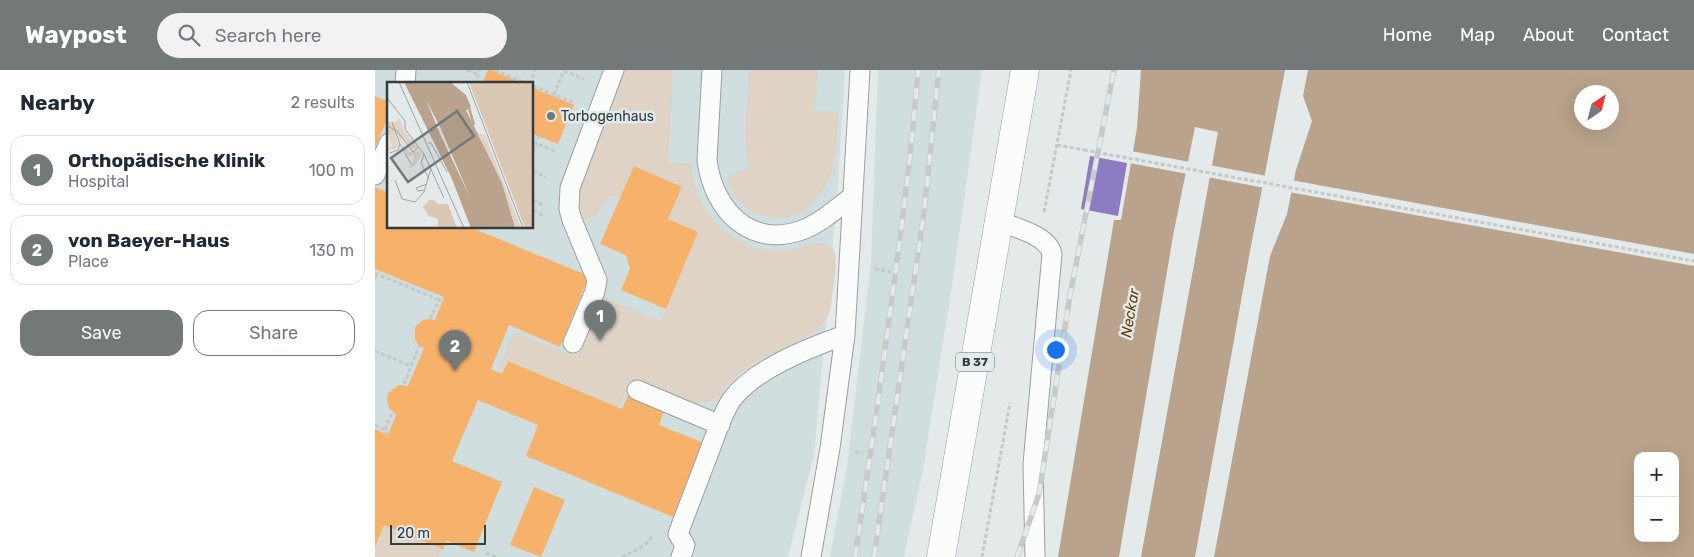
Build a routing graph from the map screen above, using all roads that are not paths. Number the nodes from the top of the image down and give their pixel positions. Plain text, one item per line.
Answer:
1 (615, 70) edge
2 (713, 70) edge
3 (860, 70) edge
4 (1025, 70) edge
5 (387, 148) edge
6 (375, 175) edge
7 (853, 196) junction
8 (1000, 213) junction
9 (845, 335) junction
10 (573, 343) dead end
11 (637, 390) dead end
12 (720, 425) junction
13 (681, 557) edge
14 (811, 557) edge
15 (941, 557) edge
16 (1035, 557) edge

1 - 10 lane
2 - 7 lane
3 - 7 lane
4 - 8 main road, B 37
5 - 6 lane
7 - 9 lane
8 - 15 main road, B 37
8 - 16 lane
9 - 12 lane
9 - 14 lane
11 - 12 lane
12 - 13 lane

